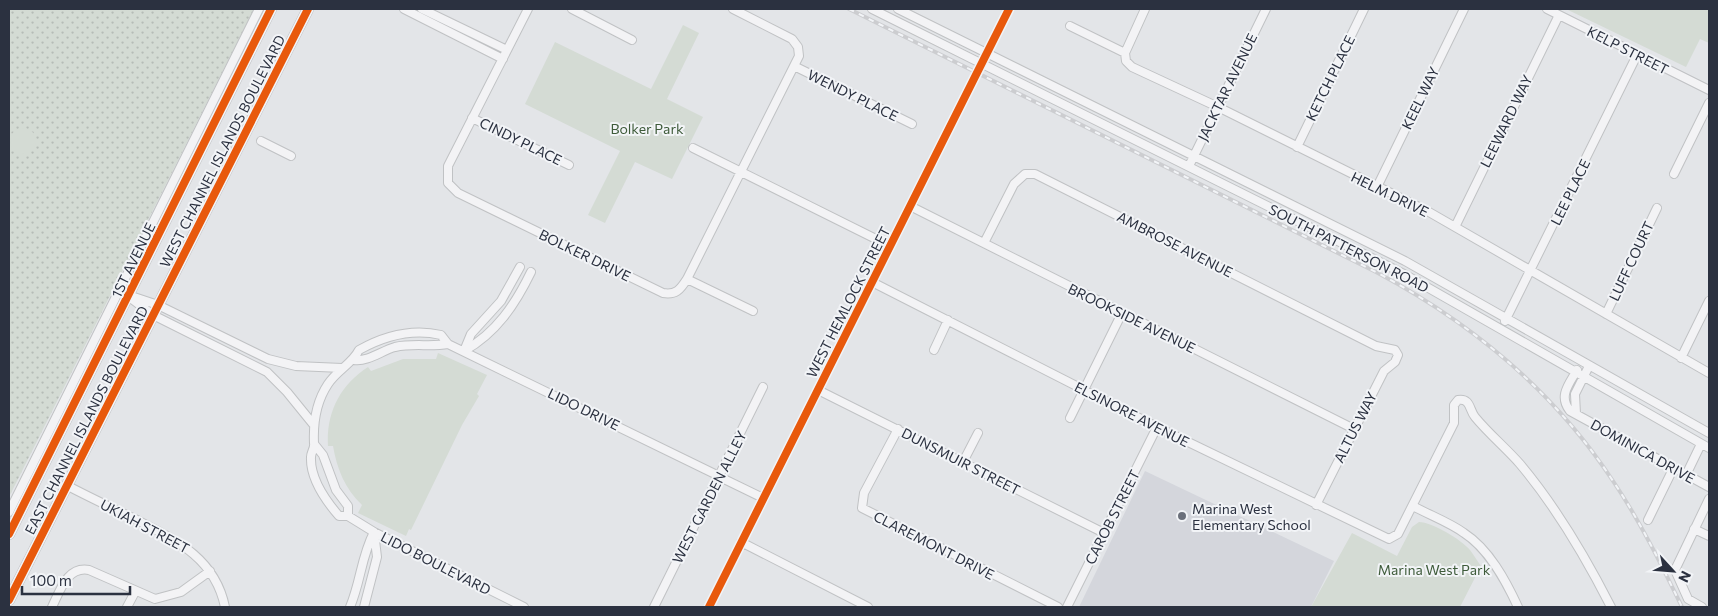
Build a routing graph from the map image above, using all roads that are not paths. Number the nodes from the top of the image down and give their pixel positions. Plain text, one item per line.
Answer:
1 (259, 9) edge
2 (271, 9) edge
3 (308, 9) edge
4 (404, 9) edge
5 (422, 9) edge
6 (528, 9) edge
7 (572, 9) edge
8 (733, 9) edge
9 (872, 9) edge
10 (898, 9) edge
11 (1009, 9) edge
12 (1145, 9) edge
13 (1266, 9) edge
14 (1364, 9) edge
15 (1464, 9) edge
16 (1547, 9) edge
17 (1559, 15) junction
18 (1070, 26) dead end
19 (632, 40) dead end
20 (507, 50) junction
21 (987, 52) junction
22 (1124, 53) junction
23 (1637, 55) junction
24 (502, 59) junction
25 (981, 63) junction
26 (794, 66) junction
27 (1709, 90) edge
28 (1709, 104) edge
29 (1218, 107) junction
30 (472, 118) junction
31 (912, 124) dead end
32 (261, 141) dead end
33 (1297, 147) junction
34 (693, 148) dead end
35 (1194, 155) junction
36 (291, 156) dead end
37 (570, 165) dead end
38 (1189, 166) junction
39 (740, 172) junction
40 (1674, 174) dead end
41 (1377, 187) junction
42 (910, 206) junction
43 (1657, 208) dead end
44 (1455, 227) junction
45 (984, 244) junction
46 (890, 246) junction
47 (520, 267) dead end
48 (1531, 270) junction
49 (531, 272) dead end
50 (687, 279) junction
51 (872, 282) junction
52 (128, 296) junction
53 (1709, 301) edge
54 (158, 305) junction
55 (753, 311) dead end
56 (1122, 313) junction
57 (1606, 314) junction
58 (152, 315) junction
59 (1506, 318) junction
60 (948, 320) junction
61 (1501, 330) junction
62 (448, 344) junction
63 (934, 350) dead end
64 (464, 351) junction
65 (1398, 353) joint
66 (1682, 358) junction
67 (354, 360) junction
68 (1586, 364) junction
69 (342, 368) junction
70 (1709, 373) edge
71 (1580, 375) junction
72 (763, 388) dead end
73 (818, 390) junction
74 (1083, 390) junction
75 (1070, 418) dead end
76 (313, 424) junction
77 (1157, 427) junction
78 (898, 429) junction
79 (1354, 429) junction
80 (978, 433) dead end
81 (1709, 433) edge
82 (1701, 444) junction
83 (315, 445) junction
84 (1709, 448) edge
85 (963, 462) junction
86 (1673, 469) junction
87 (1686, 475) junction
88 (722, 478) junction
89 (66, 485) junction
90 (1709, 487) edge
91 (763, 498) junction
92 (1709, 499) edge
93 (1316, 505) junction
94 (1413, 506) junction
95 (9, 512) edge
96 (348, 516) junction
97 (1648, 520) dead end
98 (1694, 529) junction
99 (374, 532) junction
100 (1104, 533) junction
101 (9, 534) edge
102 (1709, 536) edge
103 (741, 542) junction
104 (210, 572) junction
105 (135, 592) junction
106 (9, 600) edge
107 (1517, 604) edge
108 (52, 607) edge
109 (127, 607) edge
110 (225, 607) edge
111 (350, 607) edge
112 (364, 607) edge
113 (524, 607) edge
114 (654, 607) edge
115 (709, 607) edge
116 (868, 607) edge
117 (1058, 607) edge
118 (1067, 607) edge
119 (1509, 607) edge
120 (1611, 607) edge
121 (1702, 607) edge

1 - 95 street, 1ST AVENUE
2 - 52 main road, WEST CHANNEL ISLANDS BOULEVARD
3 - 54 main road, WEST CHANNEL ISLANDS BOULEVARD
4 - 24 street
5 - 20 street
6 - 20 street, BOLKER DRIVE
7 - 19 street
8 - 26 street
9 - 25 street, SOUTH PATTERSON ROAD
10 - 21 street, SOUTH PATTERSON ROAD
11 - 21 street, WEST HEMLOCK STREET
12 - 22 street
13 - 29 street, JACKTAR AVENUE
14 - 33 street, KETCH PLACE
15 - 41 street, KEEL WAY
16 - 17 street, KELP STREET
17 - 23 street, KELP STREET
17 - 44 street, LEEWARD WAY
18 - 22 street, HELM DRIVE
20 - 24 street, BOLKER DRIVE
21 - 25 street, WEST HEMLOCK STREET
21 - 35 street, SOUTH PATTERSON ROAD
22 - 29 street, HELM DRIVE
23 - 27 street, KELP STREET
23 - 48 street, LEE PLACE
24 - 30 street, BOLKER DRIVE
25 - 38 street, SOUTH PATTERSON ROAD
25 - 42 street, WEST HEMLOCK STREET
26 - 31 street, WENDY PLACE
26 - 39 street, BOLKER DRIVE
28 - 40 street
29 - 33 street, HELM DRIVE
29 - 35 street, JACKTAR AVENUE
30 - 37 street, CINDY PLACE
30 - 50 street, BOLKER DRIVE
32 - 36 street
33 - 41 street, HELM DRIVE
34 - 39 street
35 - 38 street, JACKTAR AVENUE
35 - 59 street, SOUTH PATTERSON ROAD
38 - 61 street, SOUTH PATTERSON ROAD
39 - 46 street
39 - 50 street, BOLKER DRIVE
41 - 44 street, HELM DRIVE
42 - 45 street, BROOKSIDE AVENUE
42 - 46 street, WEST HEMLOCK STREET
43 - 57 street, LUFF COURT
44 - 48 street, HELM DRIVE
45 - 56 street, BROOKSIDE AVENUE
45 - 65 street, AMBROSE AVENUE
46 - 51 street, WEST HEMLOCK STREET
47 - 64 street
48 - 57 street, HELM DRIVE
48 - 59 street, LEE PLACE
49 - 64 street
50 - 55 street
51 - 60 street, ELSINORE AVENUE
51 - 73 street, WEST HEMLOCK STREET
52 - 54 street
52 - 58 street
52 - 101 main road, EAST CHANNEL ISLANDS BOULEVARD
53 - 66 street
54 - 58 main road, EAST CHANNEL ISLANDS BOULEVARD
54 - 69 street
56 - 74 street
56 - 79 street, BROOKSIDE AVENUE
57 - 66 street, HELM DRIVE
58 - 76 street
58 - 89 main road, EAST CHANNEL ISLANDS BOULEVARD
59 - 61 street, LEE PLACE
59 - 68 street, SOUTH PATTERSON ROAD
60 - 63 street
60 - 74 street, ELSINORE AVENUE
61 - 71 street, SOUTH PATTERSON ROAD
62 - 64 street, LIDO DRIVE
62 - 67 street, LIDO DRIVE
62 - 67 street, LIDO DRIVE
64 - 88 street, LIDO DRIVE
65 - 79 street, ALTUS WAY
66 - 70 street, HELM DRIVE
67 - 69 street, LIDO DRIVE
68 - 71 street, DOMINICA DRIVE
68 - 81 street, SOUTH PATTERSON ROAD
69 - 76 street, LIDO BOULEVARD
71 - 82 street, SOUTH PATTERSON ROAD
71 - 86 street, DOMINICA DRIVE
72 - 88 street, WEST GARDEN ALLEY
73 - 78 street, DUNSMUIR STREET
73 - 91 street, WEST HEMLOCK STREET
74 - 75 street
74 - 77 street, ELSINORE AVENUE
76 - 83 street, LIDO BOULEVARD
77 - 93 street, ELSINORE AVENUE
77 - 100 street, CAROB STREET
78 - 85 street, DUNSMUIR STREET
78 - 117 street, CLAREMONT DRIVE
79 - 93 street, ALTUS WAY
80 - 85 street
82 - 84 street, SOUTH PATTERSON ROAD
82 - 87 street
83 - 96 street, LIDO BOULEVARD
83 - 96 street, LIDO BOULEVARD
85 - 100 street, DUNSMUIR STREET
86 - 87 street, DOMINICA DRIVE
86 - 97 street
87 - 90 street, DOMINICA DRIVE
88 - 91 street, LIDO DRIVE
88 - 114 street, WEST GARDEN ALLEY
89 - 104 street, UKIAH STREET
89 - 106 main road, EAST CHANNEL ISLANDS BOULEVARD
91 - 103 street, WEST HEMLOCK STREET
92 - 98 street
93 - 94 street, ELSINORE AVENUE
94 - 107 street
94 - 120 street
96 - 99 street, LIDO BOULEVARD
98 - 102 street
98 - 121 street
99 - 111 street
99 - 112 street
99 - 113 street, LIDO BOULEVARD
100 - 118 street, CAROB STREET
103 - 115 street, WEST HEMLOCK STREET
103 - 116 street
104 - 105 street
104 - 110 street, UKIAH STREET
105 - 108 street
105 - 109 street
107 - 119 street

